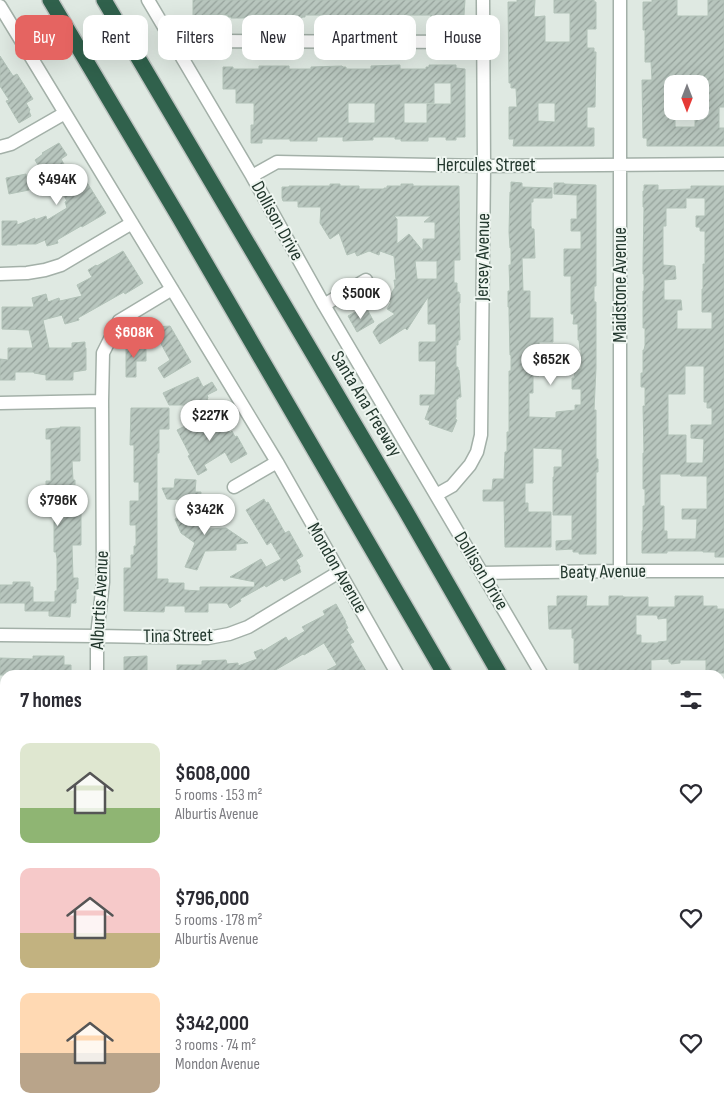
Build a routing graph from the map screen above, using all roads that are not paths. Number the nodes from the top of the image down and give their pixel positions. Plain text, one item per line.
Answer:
1 (50, 0) edge
2 (104, 0) edge
3 (148, 0) edge
4 (483, 0) edge
5 (620, 0) edge
6 (0, 6) edge
7 (483, 15) edge
8 (158, 18) edge
9 (232, 41) edge
10 (426, 42) edge
11 (182, 60) edge
12 (483, 60) edge
13 (65, 113) junction
14 (0, 147) edge
15 (620, 164) junction
16 (724, 164) edge
17 (484, 166) junction
18 (252, 176) junction
19 (132, 223) junction
20 (0, 274) edge
21 (366, 280) dead end
22 (172, 289) junction
23 (324, 306) junction
24 (102, 401) junction
25 (0, 403) edge
26 (276, 462) junction
27 (234, 487) dead end
28 (436, 495) junction
29 (620, 571) junction
30 (724, 571) edge
31 (339, 572) junction
32 (482, 573) junction
33 (0, 635) edge
34 (97, 636) junction
35 (97, 670) edge
36 (395, 670) edge
37 (442, 670) edge
38 (497, 670) edge
39 (539, 670) edge

1 - 37 highway
2 - 38 highway, Santa Ana Freeway
3 - 8 street, Dollison Drive
4 - 7 street, Jersey Avenue
5 - 15 street, Maidstone Avenue
6 - 13 street, Mondon Avenue
9 - 10 street
11 - 18 street, Dollison Drive
12 - 17 street, Jersey Avenue
13 - 14 street
13 - 19 street, Mondon Avenue
15 - 16 street, Hercules Street
15 - 17 street, Hercules Street
15 - 29 street, Maidstone Avenue
17 - 18 street, Hercules Street
17 - 28 street, Jersey Avenue
18 - 23 street, Dollison Drive
19 - 20 street
19 - 22 street, Mondon Avenue
21 - 23 street
22 - 24 street, Alburtis Avenue
22 - 26 street, Mondon Avenue
23 - 28 street, Dollison Drive
24 - 25 street
24 - 34 street, Alburtis Avenue
26 - 27 street
26 - 31 street, Mondon Avenue
28 - 32 street, Dollison Drive
29 - 30 street, Beaty Avenue
29 - 32 street, Beaty Avenue
31 - 34 street, Tina Street
31 - 36 street, Mondon Avenue
32 - 39 street, Dollison Drive
33 - 34 street, Tina Street
34 - 35 street, Alburtis Avenue

